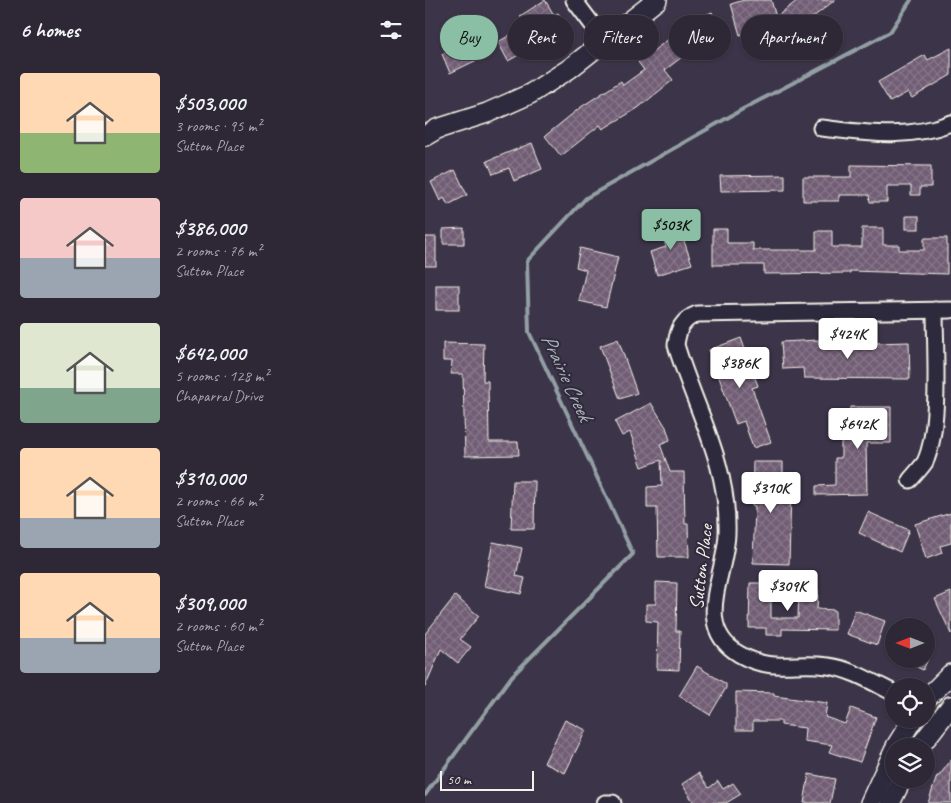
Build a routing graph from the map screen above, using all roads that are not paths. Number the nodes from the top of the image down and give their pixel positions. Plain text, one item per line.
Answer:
1 (574, 0) edge
2 (657, 0) edge
3 (586, 15) edge
4 (638, 15) edge
5 (584, 57) edge
6 (951, 123) edge
7 (821, 128) dead end
8 (425, 136) edge
9 (935, 310) junction
10 (951, 310) edge
11 (910, 480) dead end
12 (951, 674) edge
13 (885, 690) edge
14 (935, 690) edge
15 (951, 706) edge
16 (935, 718) edge
17 (885, 770) edge
18 (898, 788) edge
19 (605, 803) edge
20 (613, 803) edge
21 (870, 803) edge
22 (890, 803) edge

1 - 3 street
2 - 4 street
5 - 8 street
6 - 7 street
9 - 10 street, Sutton Place
9 - 11 street
9 - 13 street, Sutton Place
12 - 14 street
15 - 16 street
17 - 21 street
18 - 22 street
19 - 20 street

